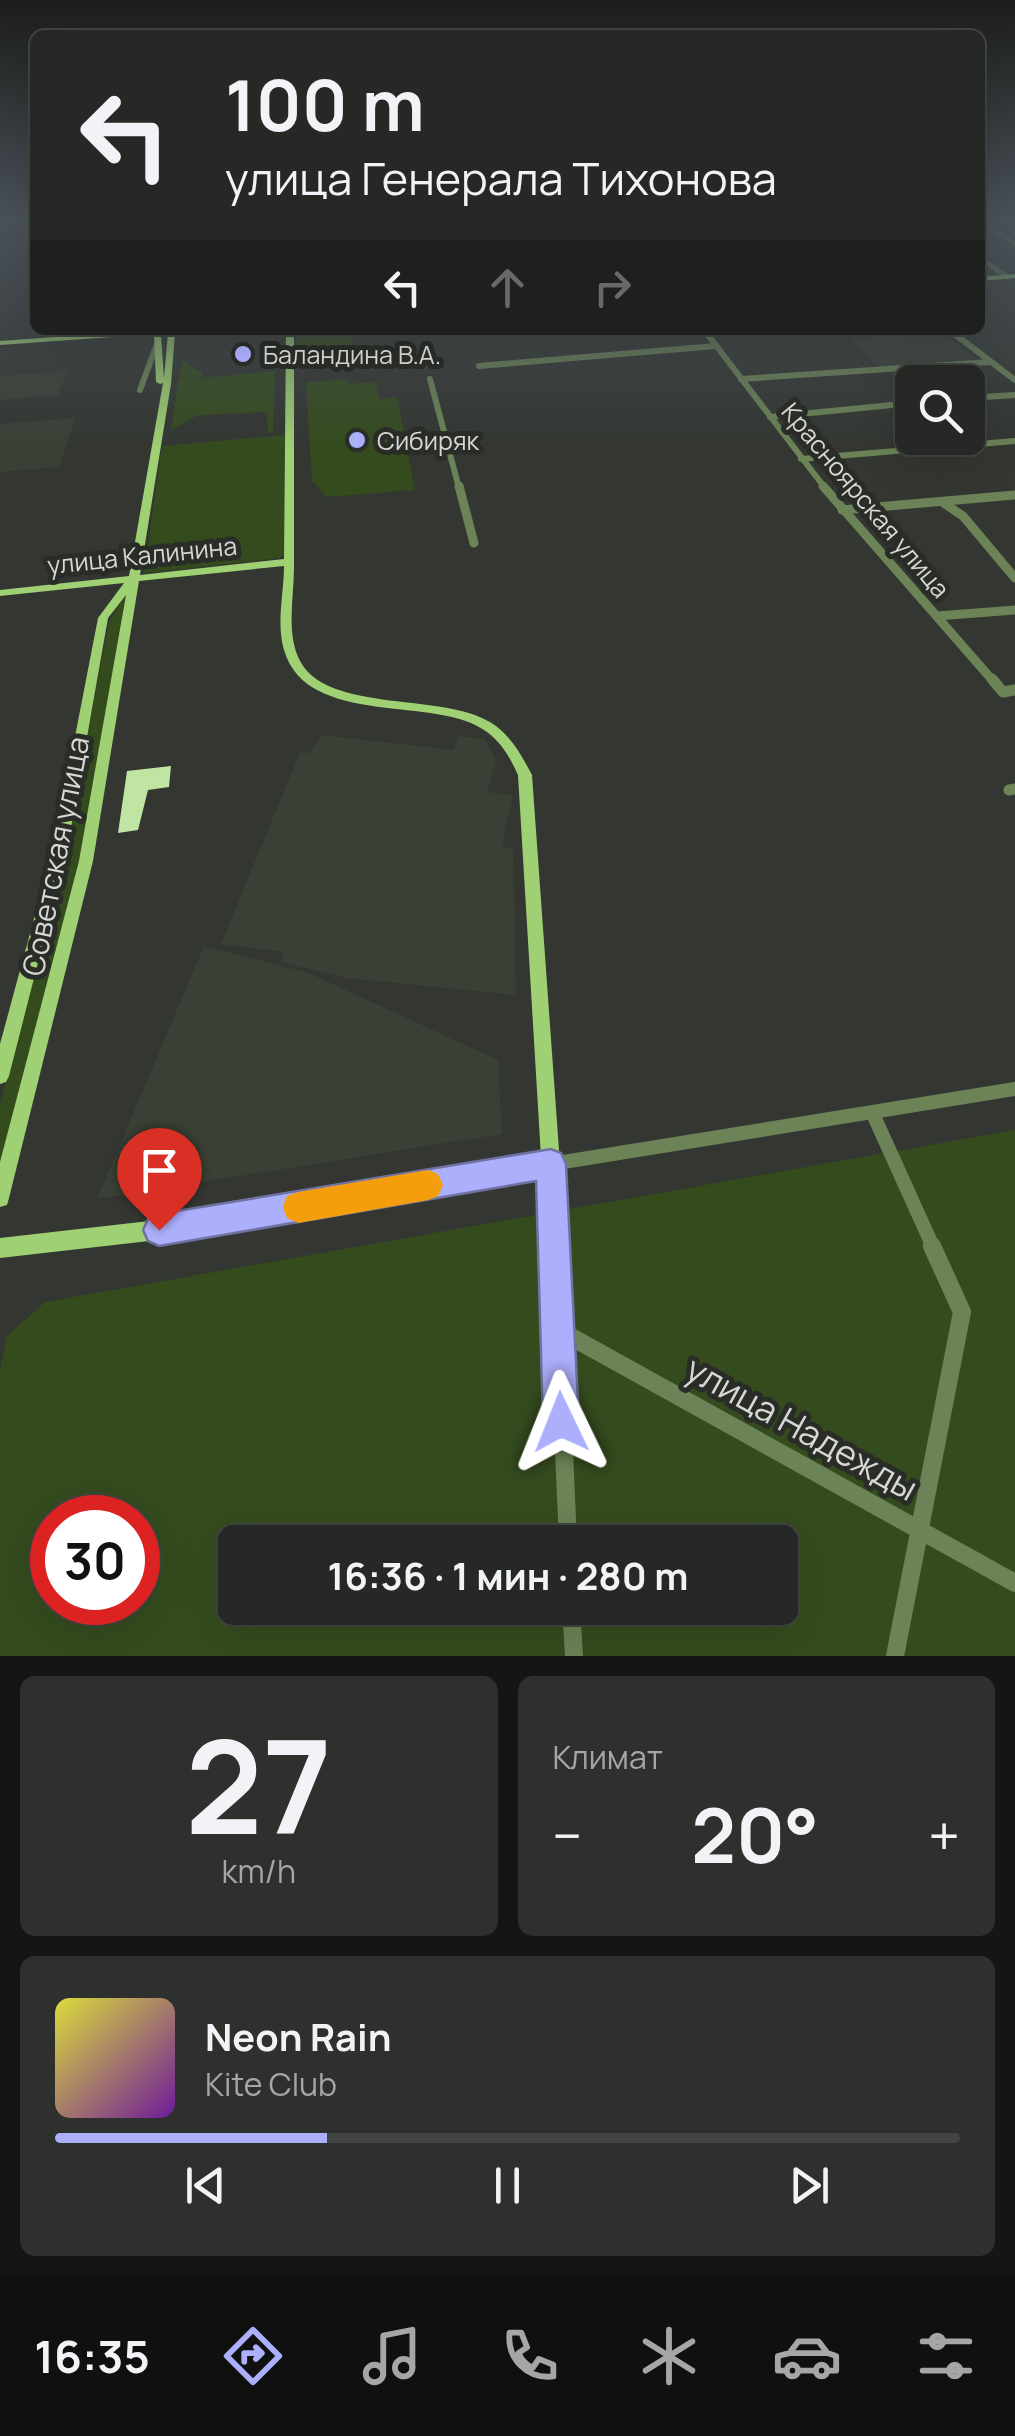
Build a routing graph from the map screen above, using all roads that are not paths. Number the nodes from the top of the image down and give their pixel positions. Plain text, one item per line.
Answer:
1 (105, 335) edge
2 (157, 335) edge
3 (171, 335) edge
4 (290, 335) edge
5 (708, 335) edge
6 (955, 335) edge
7 (0, 343) edge
8 (158, 344) junction
9 (716, 346) junction
10 (990, 362) junction
11 (478, 366) dead end
12 (430, 379) dead end
13 (741, 379) junction
14 (1015, 380) edge
15 (140, 390) dead end
16 (1015, 395) edge
17 (985, 397) edge
18 (895, 405) edge
19 (161, 413) junction
20 (770, 416) junction
21 (1015, 441) edge
22 (801, 459) junction
23 (1015, 494) edge
24 (945, 504) junction
25 (842, 510) junction
26 (474, 543) dead end
27 (288, 562) junction
28 (1015, 578) edge
29 (132, 579) junction
30 (0, 593) edge
31 (1015, 610) edge
32 (936, 616) junction
33 (1009, 691) edge
34 (0, 1076) edge
35 (1015, 1089) edge
36 (873, 1114) junction
37 (551, 1164) junction
38 (0, 1198) edge
39 (0, 1248) edge
40 (557, 1328) junction
41 (567, 1525) edge
42 (919, 1530) junction
43 (1015, 1583) edge
44 (573, 1625) edge
45 (574, 1656) edge
46 (895, 1656) edge

1 - 7 main road
2 - 8 main road, Советская улица
3 - 19 main road, Советская улица
4 - 27 main road
5 - 9 street, Красноярская улица
6 - 10 street
8 - 15 street
8 - 19 main road, Советская улица
9 - 11 street
9 - 13 street, Красноярская улица
10 - 13 street
10 - 14 street
12 - 26 street
13 - 20 street, Красноярская улица
16 - 17 street
18 - 20 street
19 - 29 main road, Советская улица
20 - 22 street, Красноярская улица
21 - 22 street
22 - 25 street, Красноярская улица
23 - 24 street
24 - 25 street
24 - 28 street
25 - 32 street, Красноярская улица
27 - 29 main road, улица Калинина
27 - 37 main road
29 - 30 main road, улица Калинина
29 - 34 main road, Советская улица
29 - 38 main road, Советская улица
31 - 32 street
32 - 33 street, Красноярская улица
35 - 36 street
36 - 37 street
36 - 42 street
37 - 39 main road
37 - 40 street
40 - 41 street
40 - 42 street, улица Надежды
42 - 43 street, улица Надежды
42 - 46 street
44 - 45 street

